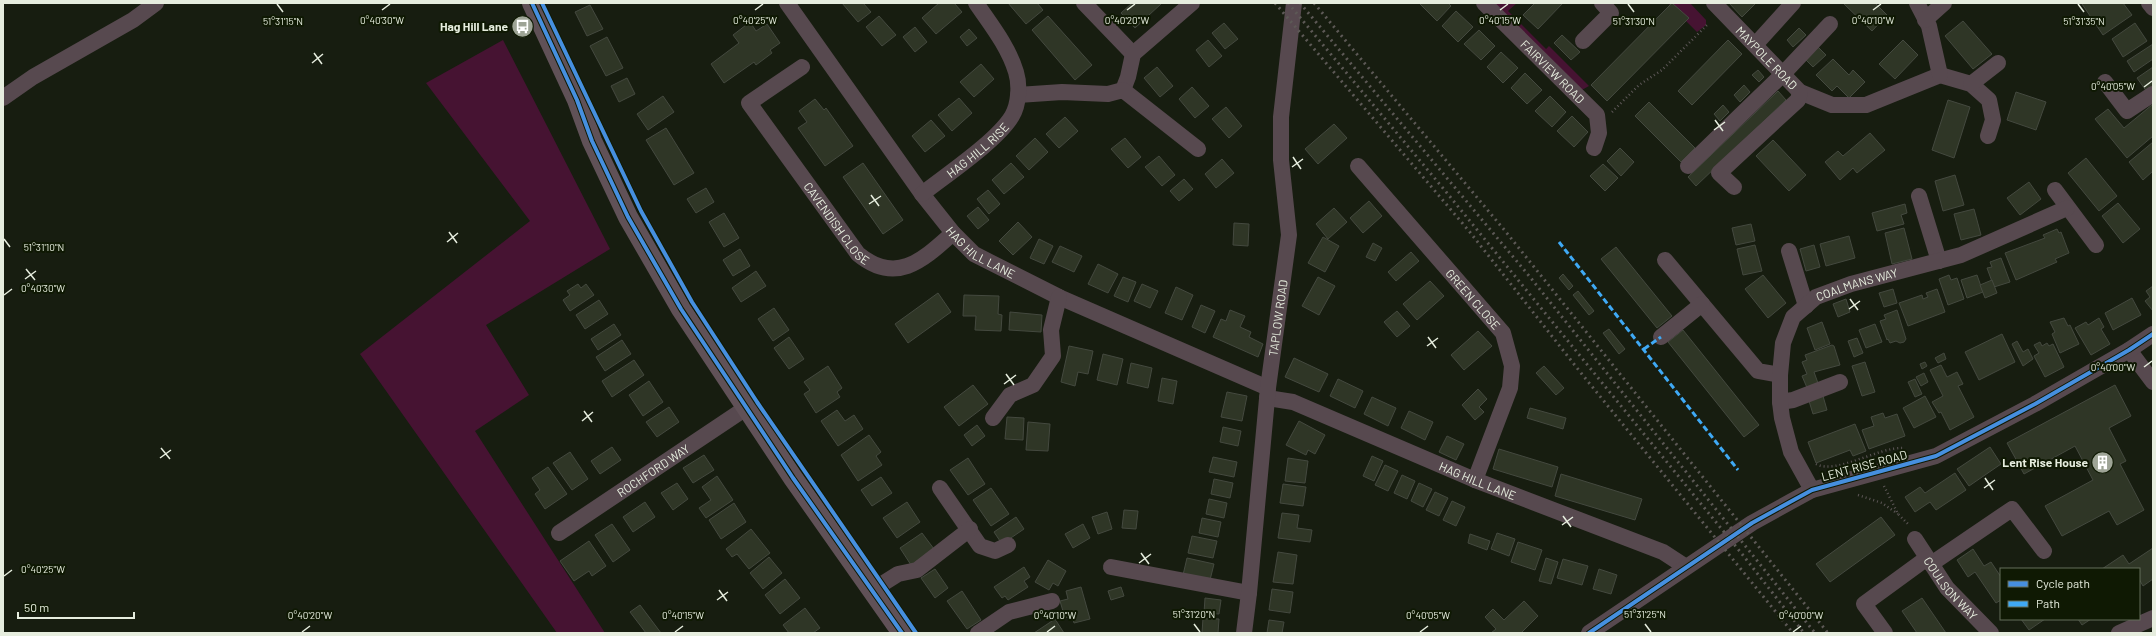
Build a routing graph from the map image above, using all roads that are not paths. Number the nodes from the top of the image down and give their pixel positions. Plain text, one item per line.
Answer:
1 (158, 3) edge
2 (532, 3) edge
3 (787, 3) edge
4 (976, 3) edge
5 (1084, 3) edge
6 (1192, 3) edge
7 (1294, 3) edge
8 (1484, 3) edge
9 (1602, 3) edge
10 (1714, 3) edge
11 (1793, 3) edge
12 (1917, 3) edge
13 (1944, 3) edge
14 (2149, 3) edge
15 (2153, 8) edge
16 (1925, 20) junction
17 (1830, 24) dead end
18 (1583, 41) dead end
19 (1755, 45) junction
20 (1133, 54) junction
21 (1998, 63) dead end
22 (802, 67) dead end
23 (1782, 75) junction
24 (1940, 75) junction
25 (2105, 82) dead end
26 (1971, 84) junction
27 (1123, 90) junction
28 (1800, 92) junction
29 (2153, 94) edge
30 (1018, 95) junction
31 (3, 98) edge
32 (1988, 136) dead end
33 (1597, 141) road end
34 (1198, 149) dead end
35 (1358, 166) dead end
36 (1688, 166) dead end
37 (1734, 187) dead end
38 (2054, 190) dead end
39 (922, 194) junction
40 (1919, 196) dead end
41 (2066, 208) junction
42 (953, 233) junction
43 (2096, 245) dead end
44 (1789, 251) dead end
45 (1665, 260) dead end
46 (1939, 261) junction
47 (1059, 297) junction
48 (1702, 304) junction
49 (1806, 306) junction
50 (2153, 334) edge
51 (1661, 338) dead end
52 (2129, 350) junction
53 (1780, 375) junction
54 (1840, 382) dead end
55 (2153, 382) edge
56 (1267, 393) junction
57 (1780, 402) junction
58 (746, 408) junction
59 (993, 418) dead end
60 (1475, 480) junction
61 (940, 488) dead end
62 (1812, 490) junction
63 (970, 529) junction
64 (559, 533) dead end
65 (1913, 534) road end
66 (1008, 545) dead end
67 (2044, 551) dead end
68 (1929, 561) junction
69 (1111, 567) dead end
70 (1686, 567) junction
71 (871, 591) junction
72 (1249, 593) junction
73 (1052, 601) dead end
74 (2153, 618) edge
75 (902, 633) edge
76 (978, 633) edge
77 (1244, 633) edge
78 (1590, 633) edge
79 (1885, 633) edge
80 (1991, 633) edge
81 (2118, 633) edge

1 - 31 street
2 - 58 main road
3 - 39 street, HAG HILL LANE
4 - 30 street, HAG HILL RISE
5 - 20 street
6 - 20 street
7 - 56 street, TAPLOW ROAD
8 - 33 street, FAIRVIEW ROAD
9 - 18 street
10 - 19 street, MAYPOLE ROAD
11 - 19 street
12 - 16 street
13 - 16 street
14 - 15 street
16 - 24 street
17 - 23 street
19 - 23 street, MAYPOLE ROAD
20 - 27 street
21 - 26 street
22 - 42 street, CAVENDISH CLOSE
23 - 28 street, MAYPOLE ROAD
23 - 36 street
24 - 26 street
24 - 28 street, MAYPOLE ROAD
25 - 29 street
26 - 32 street
27 - 30 street
27 - 34 street
28 - 37 street
30 - 39 street, HAG HILL RISE
35 - 60 street, GREEN CLOSE
38 - 41 street
39 - 42 street, HAG HILL LANE
40 - 46 street
41 - 43 street
41 - 46 street, COALMANS WAY
42 - 47 street, HAG HILL LANE
44 - 49 street
45 - 48 street
46 - 49 street, COALMANS WAY
47 - 56 street, HAG HILL LANE
47 - 59 street
48 - 51 street
48 - 53 street
49 - 53 street, COALMANS WAY
50 - 52 street, LENT RISE ROAD
52 - 55 street
52 - 62 street, LENT RISE ROAD
53 - 57 street, COALMANS WAY
54 - 57 street
56 - 60 street, HAG HILL LANE
56 - 72 street, TAPLOW ROAD
57 - 62 street, COALMANS WAY
58 - 64 street, ROCHFORD WAY
58 - 71 main road
60 - 70 street, HAG HILL LANE
61 - 63 street
62 - 70 street, LENT RISE ROAD
63 - 66 street
63 - 71 street
65 - 68 street, COULSON WAY
67 - 68 street
68 - 79 street
68 - 80 street, COULSON WAY
69 - 72 street
70 - 78 street, LENT RISE ROAD
71 - 75 main road
72 - 77 street, TAPLOW ROAD
73 - 76 street
74 - 81 street

